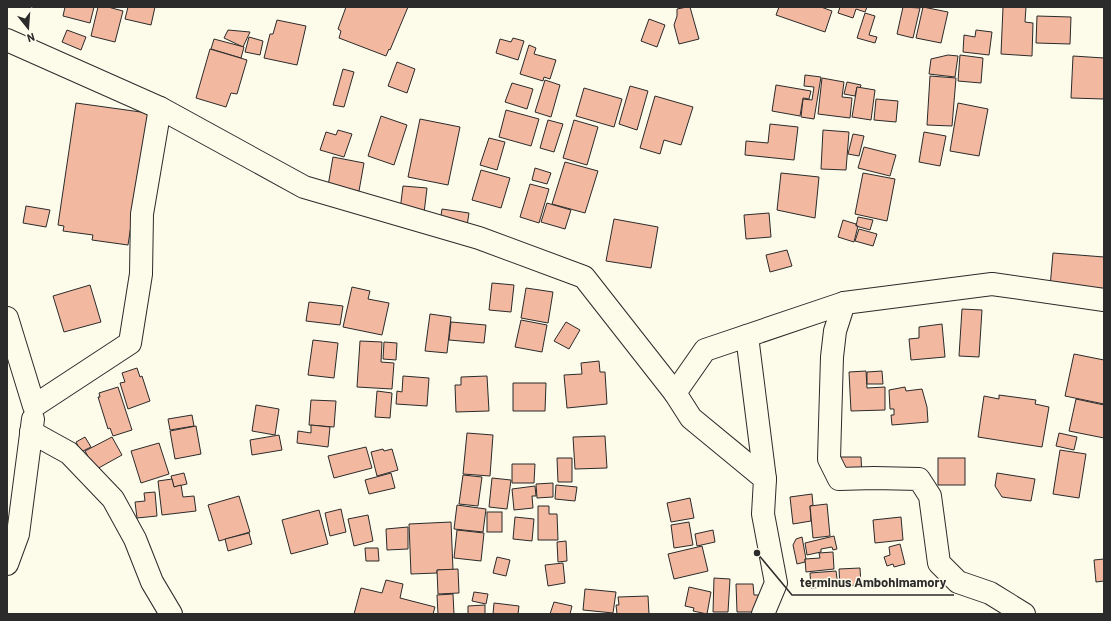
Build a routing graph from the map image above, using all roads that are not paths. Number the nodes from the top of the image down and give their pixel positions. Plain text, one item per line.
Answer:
1 (7, 40) edge
2 (160, 108) junction
3 (1104, 300) edge
4 (844, 303) junction
5 (7, 318) edge
6 (747, 336) junction
7 (675, 393) junction
8 (34, 406) junction
9 (31, 432) junction
10 (764, 478) junction
11 (7, 564) edge
12 (171, 614) edge
13 (763, 614) edge
14 (1024, 614) edge

1 - 2 street
2 - 7 street
2 - 8 street
3 - 4 street
4 - 6 street
4 - 14 street
5 - 8 street
6 - 7 street
6 - 10 street
7 - 10 street
8 - 9 street
9 - 11 street
9 - 12 street
10 - 13 street

